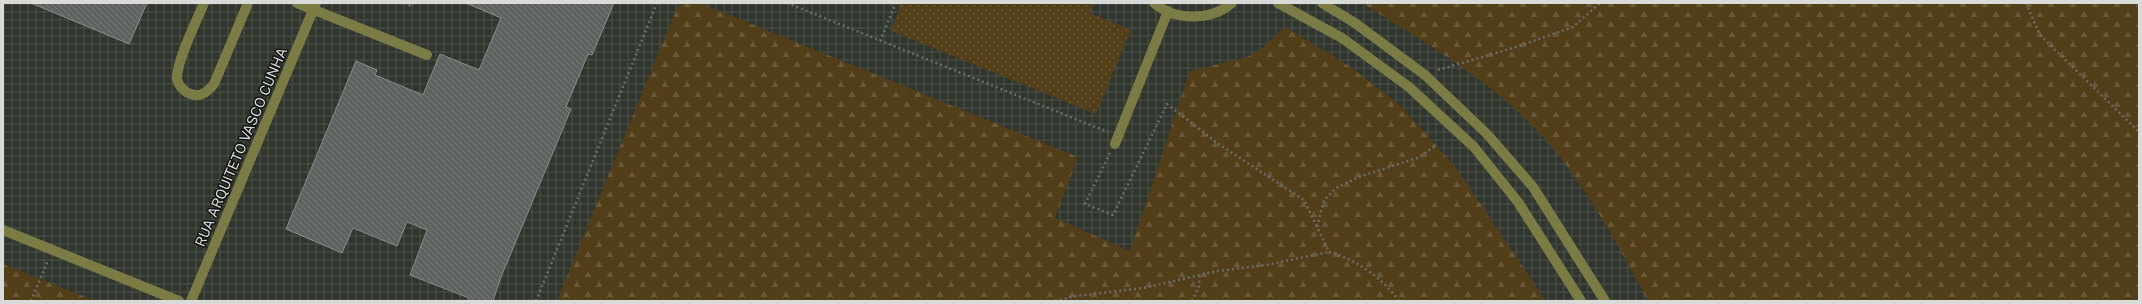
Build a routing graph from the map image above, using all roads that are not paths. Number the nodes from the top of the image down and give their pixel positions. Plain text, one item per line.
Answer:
1 (204, 3) edge
2 (248, 3) edge
3 (297, 3) edge
4 (1154, 3) edge
5 (1232, 3) edge
6 (1278, 3) edge
7 (1322, 3) edge
8 (315, 6) edge
9 (1168, 11) junction
10 (427, 56) dead end
11 (1116, 140) road end
12 (3, 230) edge
13 (179, 301) edge
14 (191, 301) edge
15 (1581, 301) edge
16 (1605, 301) edge

1 - 2 street
3 - 8 street
4 - 9 street
5 - 9 street
6 - 15 street
7 - 16 street
8 - 10 street
8 - 14 street, RUA ARQUITETO VASCO CUNHA
9 - 11 street
12 - 13 street

